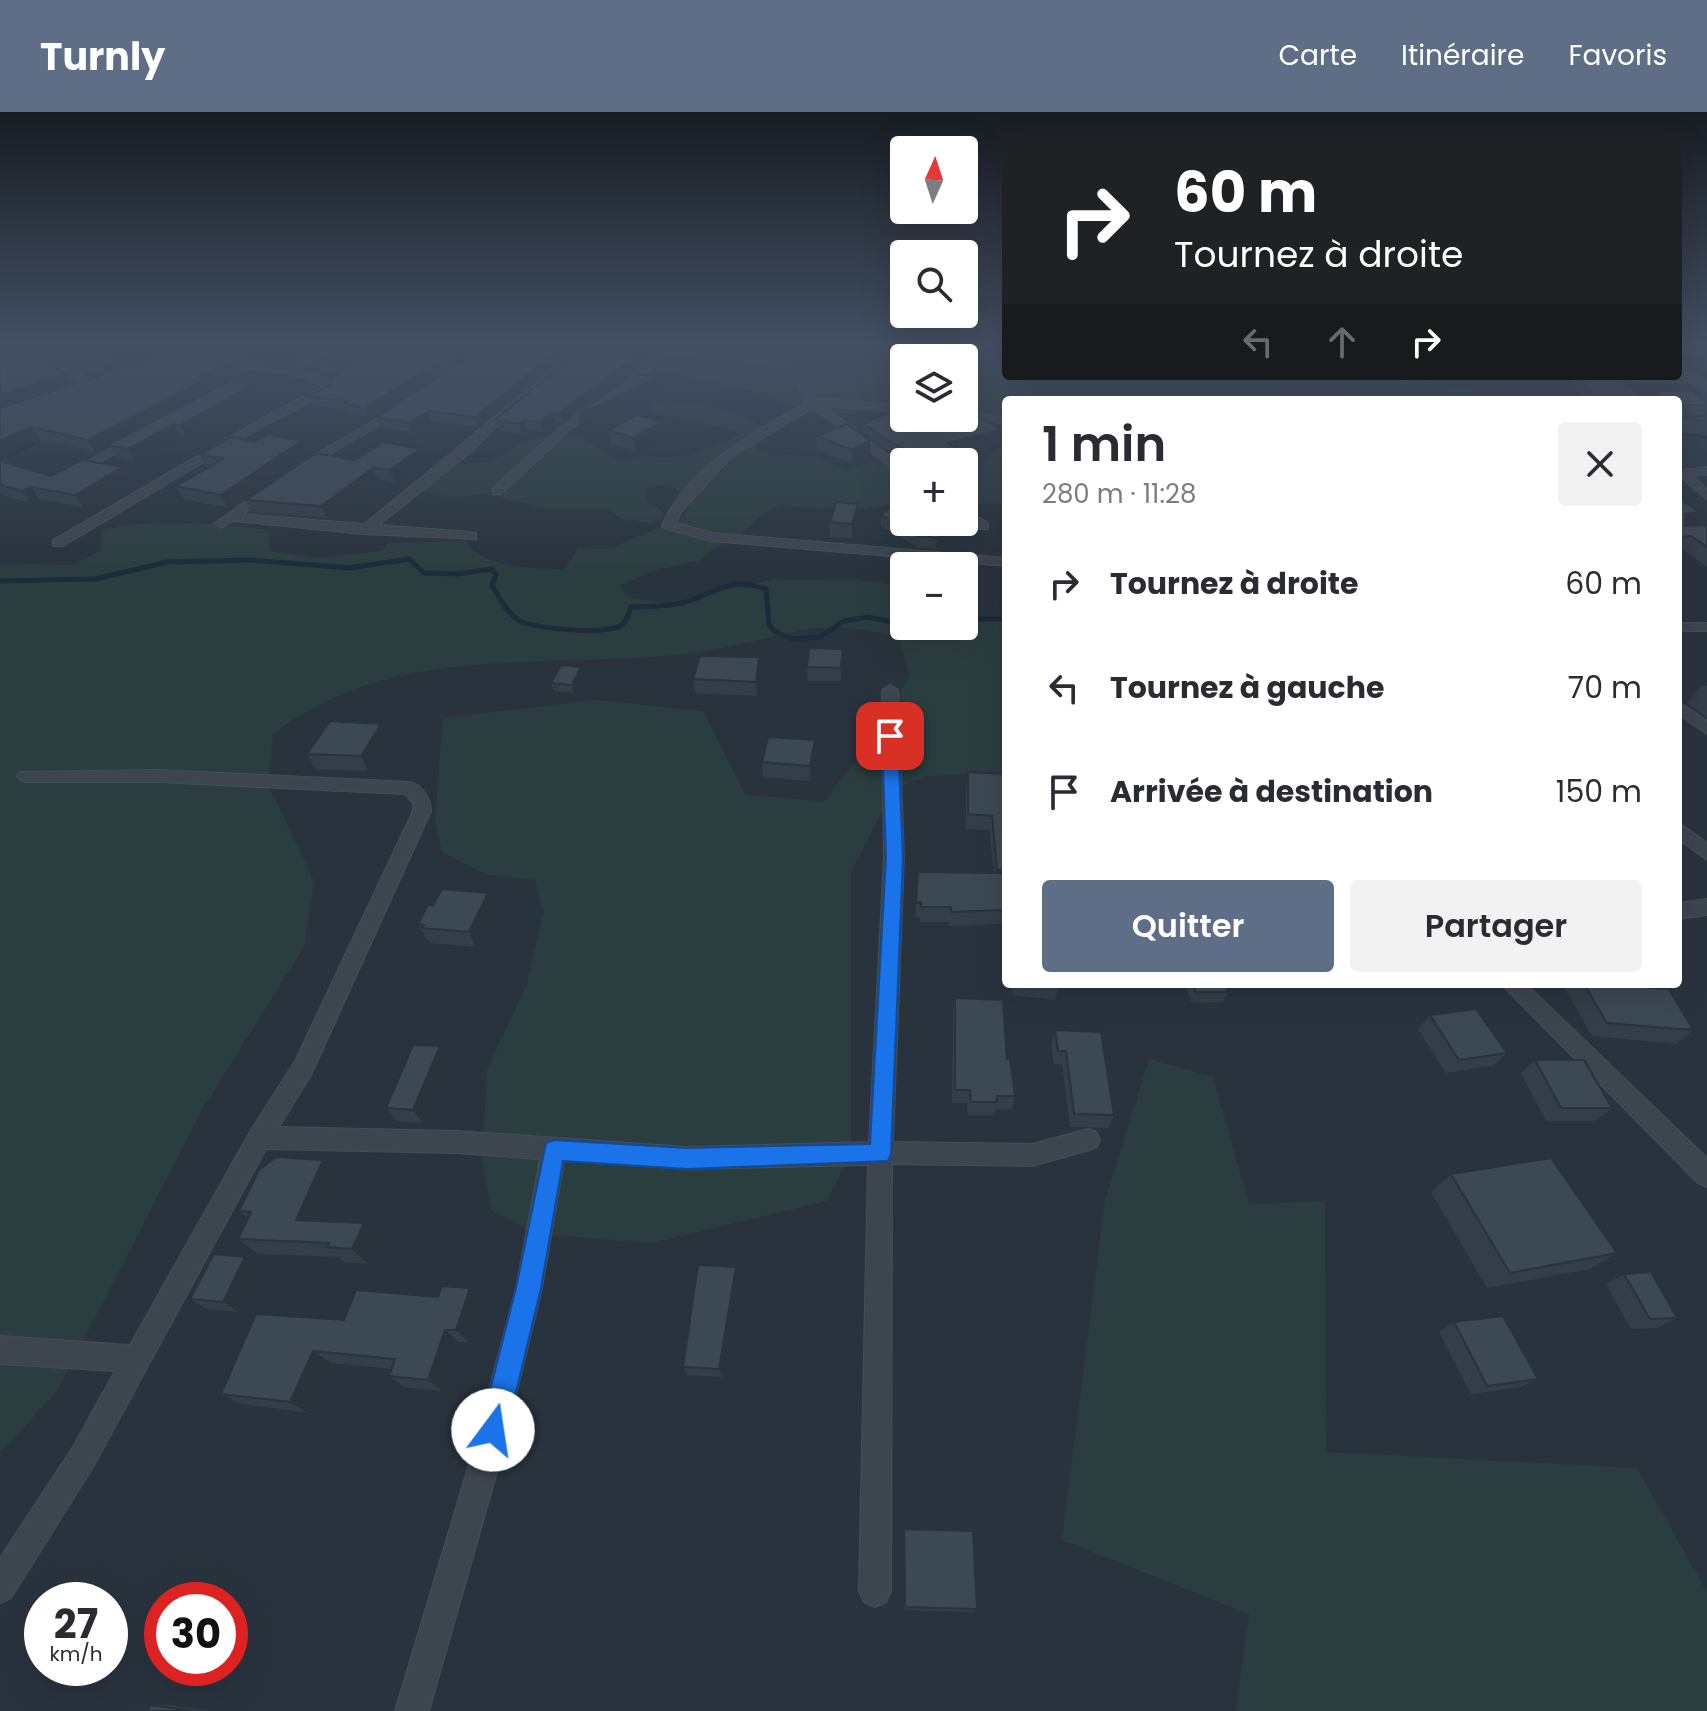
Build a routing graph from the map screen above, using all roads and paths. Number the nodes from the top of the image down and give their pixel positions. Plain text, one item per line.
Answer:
1 (268, 420) edge
2 (379, 420) edge
3 (498, 420) edge
4 (577, 420) edge
5 (786, 420) edge
6 (835, 420) edge
7 (148, 432) edge
8 (890, 462) edge
9 (1707, 471) edge
10 (68, 475) edge
11 (1682, 477) edge
12 (497, 491) dead end
13 (1707, 495) edge
14 (978, 523) edge
15 (983, 526) dead end
16 (364, 530) junction
17 (471, 536) dead end
18 (58, 543) dead end
19 (1002, 562) edge
20 (1682, 627) edge
21 (1707, 627) edge
22 (890, 690) dead end
23 (1682, 709) edge
24 (1707, 729) edge
25 (26, 776) dead end
26 (1682, 832) edge
27 (1707, 853) edge
28 (1707, 907) edge
29 (1682, 910) edge
30 (1516, 988) edge
31 (259, 1138) junction
32 (1088, 1140) dead end
33 (554, 1151) junction
34 (880, 1154) junction
35 (1707, 1175) edge
36 (0, 1350) edge
37 (137, 1359) junction
38 (0, 1587) edge
39 (875, 1591) dead end
40 (412, 1711) edge

1 - 18 street
2 - 16 street
3 - 16 street
4 - 12 street
5 - 19 street
6 - 8 street
7 - 10 street
9 - 11 street
11 - 13 street
14 - 15 street
16 - 17 street
20 - 21 street
22 - 34 street
23 - 24 street
25 - 31 street
26 - 27 street
28 - 29 street
30 - 35 street
31 - 33 street
31 - 37 street
32 - 34 street
33 - 34 street
33 - 40 street
34 - 39 street
36 - 37 street
37 - 38 street

